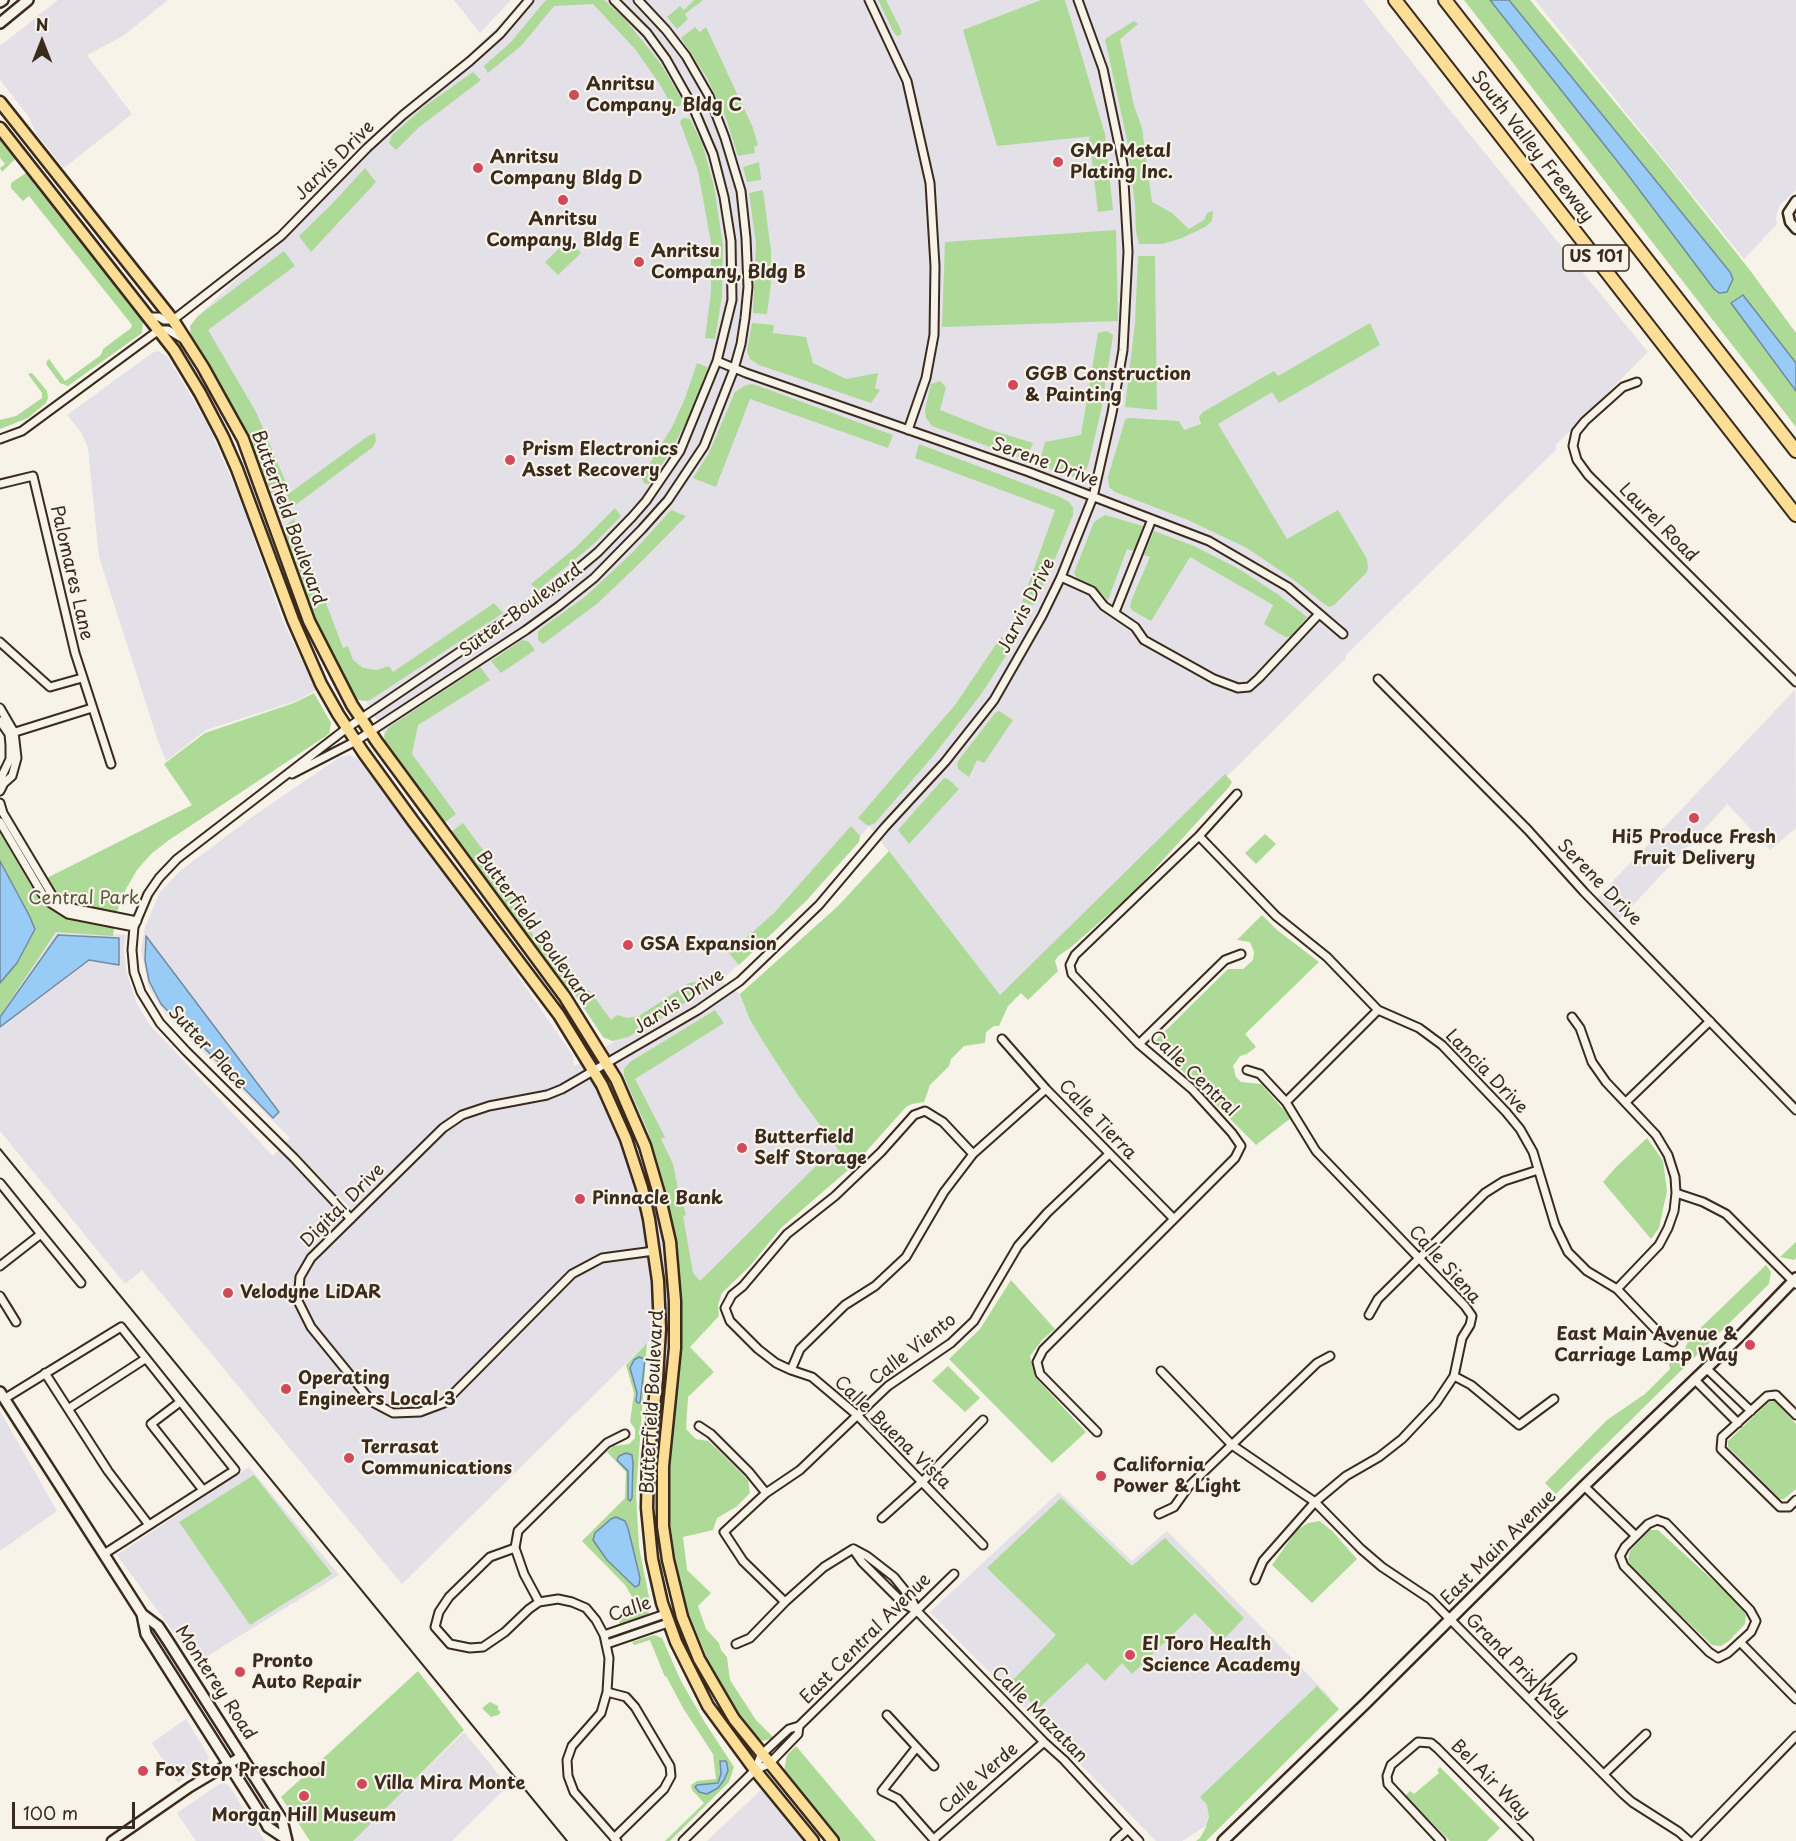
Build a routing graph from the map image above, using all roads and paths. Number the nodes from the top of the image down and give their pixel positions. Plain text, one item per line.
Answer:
1 (28, 0) edge
2 (529, 0) edge
3 (614, 0) edge
4 (638, 0) edge
5 (868, 0) edge
6 (1078, 0) edge
7 (1395, 0) edge
8 (1445, 0) edge
9 (0, 22) edge
10 (0, 102) edge
11 (0, 128) edge
12 (1796, 201) edge
13 (1796, 220) edge
14 (1796, 227) edge
15 (149, 316) junction
16 (173, 320) junction
17 (159, 330) junction
18 (185, 340) junction
19 (717, 361) junction
20 (734, 369) junction
21 (1637, 382) dead end
22 (908, 430) junction
23 (0, 439) edge
24 (1796, 451) edge
25 (0, 484) edge
26 (1093, 497) junction
27 (1796, 515) edge
28 (1152, 519) junction
29 (1061, 577) junction
30 (1115, 612) junction
31 (1319, 614) junction
32 (1343, 634) dead end
33 (0, 642) edge
34 (82, 678) junction
35 (1378, 679) dead end
36 (1796, 682) edge
37 (0, 708) edge
38 (92, 708) junction
39 (361, 719) junction
40 (0, 722) edge
41 (347, 728) junction
42 (369, 731) junction
43 (11, 733) junction
44 (356, 741) junction
45 (111, 764) dead end
46 (281, 779) junction
47 (0, 780) edge
48 (0, 790) edge
49 (1237, 794) dead end
50 (0, 803) edge
51 (0, 822) edge
52 (1199, 836) junction
53 (135, 924) junction
54 (1241, 954) dead end
55 (1378, 1010) junction
56 (1572, 1017) dead end
57 (1710, 1021) junction
58 (1002, 1039) dead end
59 (1139, 1044) junction
60 (608, 1064) junction
61 (1247, 1070) dead end
62 (594, 1072) junction
63 (1046, 1089) junction
64 (1286, 1102) junction
65 (1626, 1102) junction
66 (1796, 1110) edge
67 (973, 1154) junction
68 (1109, 1154) junction
69 (1538, 1170) junction
70 (0, 1183) edge
71 (1676, 1193) junction
72 (351, 1219) junction
73 (1174, 1219) junction
74 (41, 1234) junction
75 (654, 1251) junction
76 (1420, 1259) junction
77 (0, 1266) edge
78 (1795, 1281) edge
79 (81, 1283) dead end
80 (1617, 1289) junction
81 (0, 1296) edge
82 (1369, 1315) dead end
83 (16, 1322) dead end
84 (1673, 1342) dead end
85 (1330, 1356) dead end
86 (145, 1359) junction
87 (1706, 1368) junction
88 (791, 1370) junction
89 (1161, 1371) dead end
90 (45, 1372) junction
91 (1454, 1377) junction
92 (1694, 1379) junction
93 (2, 1395) edge
94 (1554, 1399) dead end
95 (180, 1402) junction
96 (68, 1409) junction
97 (1750, 1411) junction
98 (857, 1415) junction
99 (1796, 1415) edge
100 (983, 1420) dead end
101 (1738, 1423) junction
102 (699, 1426) dead end
103 (1097, 1431) dead end
104 (625, 1434) dead end
105 (1232, 1445) junction
106 (923, 1482) junction
107 (1584, 1486) junction
108 (203, 1490) junction
109 (766, 1493) junction
110 (1796, 1500) edge
111 (1315, 1502) junction
112 (1159, 1514) dead end
113 (882, 1518) dead end
114 (149, 1525) junction
115 (1636, 1536) junction
116 (983, 1545) dead end
117 (515, 1548) junction
118 (853, 1549) junction
119 (104, 1554) junction
120 (954, 1574) dead end
121 (1255, 1580) dead end
122 (538, 1602) junction
123 (785, 1602) junction
124 (917, 1611) junction
125 (142, 1614) junction
126 (667, 1618) junction
127 (1450, 1620) junction
128 (604, 1635) junction
129 (1740, 1642) junction
130 (607, 1644) junction
131 (736, 1644) dead end
132 (1572, 1658) dead end
133 (608, 1692) junction
134 (1529, 1699) junction
135 (1796, 1699) edge
136 (886, 1715) dead end
137 (799, 1726) junction
138 (1646, 1734) dead end
139 (1796, 1736) edge
140 (1044, 1742) junction
141 (916, 1748) junction
142 (761, 1755) junction
143 (242, 1756) junction
144 (228, 1764) junction
145 (769, 1764) junction
146 (934, 1766) dead end
147 (755, 1770) junction
148 (1604, 1774) junction
149 (1127, 1830) junction
150 (615, 1839) edge
151 (114, 1840) edge
152 (287, 1840) edge
153 (935, 1840) edge
154 (683, 1841) edge
155 (813, 1841) edge
156 (833, 1841) edge
157 (1115, 1841) edge
158 (1139, 1841) edge
159 (1223, 1841) edge
160 (1441, 1841) edge
161 (1529, 1841) edge
162 (1689, 1841) edge
163 (1694, 1841) edge

1 - 9 main road
2 - 16 street, Jarvis Drive
3 - 19 street, Sutter Boulevard
4 - 20 street, Sutter Boulevard
5 - 22 street
6 - 26 street, Jarvis Drive
7 - 27 highway, South Valley Freeway / US 101
8 - 24 highway, South Valley Freeway / US 101
10 - 16 main road, Butterfield Boulevard
11 - 15 main road, Butterfield Boulevard
12 - 14 street
13 - 14 street
15 - 16 street
15 - 17 main road, Butterfield Boulevard
16 - 18 main road, Butterfield Boulevard
17 - 18 street
17 - 23 street
17 - 41 main road, Butterfield Boulevard
18 - 39 main road, Butterfield Boulevard
19 - 20 street, Serene Drive
19 - 39 street, Sutter Boulevard
20 - 22 street, Serene Drive
20 - 42 street, Sutter Boulevard
21 - 36 street, Laurel Road
22 - 26 street, Serene Drive
25 - 34 street, Palomares Lane
26 - 28 street, Serene Drive
26 - 29 street, Jarvis Drive
28 - 30 street
28 - 31 street, Serene Drive
29 - 30 street
29 - 60 street, Jarvis Drive
30 - 31 street
31 - 32 street, Serene Drive
33 - 34 street
34 - 38 street, Palomares Lane
35 - 57 street, Serene Drive
37 - 43 street
38 - 43 street
38 - 45 street, Palomares Lane
39 - 41 street, Sutter Place
39 - 42 main road, Butterfield Boulevard
40 - 43 street
41 - 44 main road, Butterfield Boulevard
41 - 46 street, Sutter Place
42 - 44 street, Sutter Place
42 - 60 main road, Butterfield Boulevard
43 - 47 street
43 - 48 street
44 - 46 street, Sutter Place
44 - 62 main road, Butterfield Boulevard
46 - 53 street, Sutter Place
49 - 52 street, Calle Central
50 - 53 street
51 - 53 street
52 - 55 street, Lancia Drive
52 - 59 street, Calle Central
53 - 72 street, Sutter Place
54 - 59 street
55 - 64 street
55 - 69 street, Lancia Drive
56 - 65 street
57 - 65 street
57 - 66 street, Serene Drive
58 - 63 street, Calle Tierra
59 - 73 street, Calle Central
60 - 62 street, Jarvis Drive
60 - 142 main road, Butterfield Boulevard
61 - 64 street, Calle Siena
62 - 72 street, Digital Drive
62 - 75 main road, Butterfield Boulevard
63 - 67 street
63 - 68 street, Calle Tierra
64 - 76 street, Calle Siena
65 - 71 street
67 - 88 street
67 - 88 street, Calle Buena Vista
68 - 73 street, Calle Tierra
68 - 98 street, Calle Viento
69 - 76 street
69 - 80 street, Lancia Drive
70 - 74 street
71 - 78 street
71 - 80 street
72 - 75 street, Digital Drive
73 - 103 street, Calle Central
74 - 77 street
74 - 79 street
75 - 126 main road, Butterfield Boulevard
76 - 82 street
76 - 91 street, Calle Siena
78 - 87 main road, East Main Avenue
80 - 84 street, Lancia Drive
81 - 83 street
85 - 105 street
86 - 90 street
86 - 95 street
86 - 96 street
87 - 92 main road, East Main Avenue
87 - 97 street
88 - 98 street, Calle Buena Vista
89 - 105 street, Grand Prix Way
90 - 93 street
90 - 96 street
91 - 94 street
91 - 111 street, Calle Siena
92 - 101 street
92 - 107 main road, East Main Avenue
93 - 119 main road, Monterey Road
95 - 108 street
95 - 108 street
96 - 114 street
97 - 99 street
97 - 101 street
98 - 106 street, Calle Buena Vista
98 - 109 street, Calle Viento
100 - 106 street
101 - 110 street
102 - 109 street
104 - 117 street
105 - 111 street, Grand Prix Way
105 - 112 street
106 - 113 street
106 - 116 street, Calle Buena Vista
107 - 115 street
107 - 127 main road, East Main Avenue
108 - 114 street
109 - 123 street, Calle Viento
111 - 121 street, Calle Siena
111 - 127 street, Grand Prix Way
114 - 119 street
115 - 129 street
115 - 129 street
117 - 122 street
117 - 122 street
118 - 123 street
118 - 124 street, Calle Mazatan
118 - 124 street, Calle Mazatan
119 - 125 main road, Monterey Road
120 - 124 street, East Central Avenue
122 - 128 street
123 - 131 street
124 - 137 street, East Central Avenue
124 - 140 street, Calle Mazatan
125 - 143 main road, Monterey Road
125 - 144 main road, Monterey Road
126 - 128 street, Calle
126 - 130 street
126 - 147 main road, Butterfield Boulevard
127 - 134 street, Grand Prix Way
127 - 159 main road, East Main Avenue
128 - 130 street
129 - 135 street
130 - 133 street
132 - 134 street
133 - 150 street
133 - 150 street
134 - 148 street, Grand Prix Way
136 - 141 street
137 - 142 street, East Central Avenue
137 - 145 street, East Central Avenue
138 - 148 street
139 - 163 street
140 - 149 street, Calle Mazatan
140 - 153 street, Calle Verde
141 - 146 street
141 - 153 street
142 - 145 main road, Butterfield Boulevard
142 - 147 street, East Central Avenue
143 - 144 street
143 - 152 main road, Monterey Road
144 - 151 street
144 - 152 main road, Monterey Road
145 - 147 street, East Central Avenue
145 - 156 main road, Butterfield Boulevard
147 - 154 street, East Central Avenue
147 - 155 main road, Butterfield Boulevard
148 - 162 street, Grand Prix Way
149 - 157 street
149 - 158 street, Calle Mazatan
160 - 161 street, Bel Air Way

